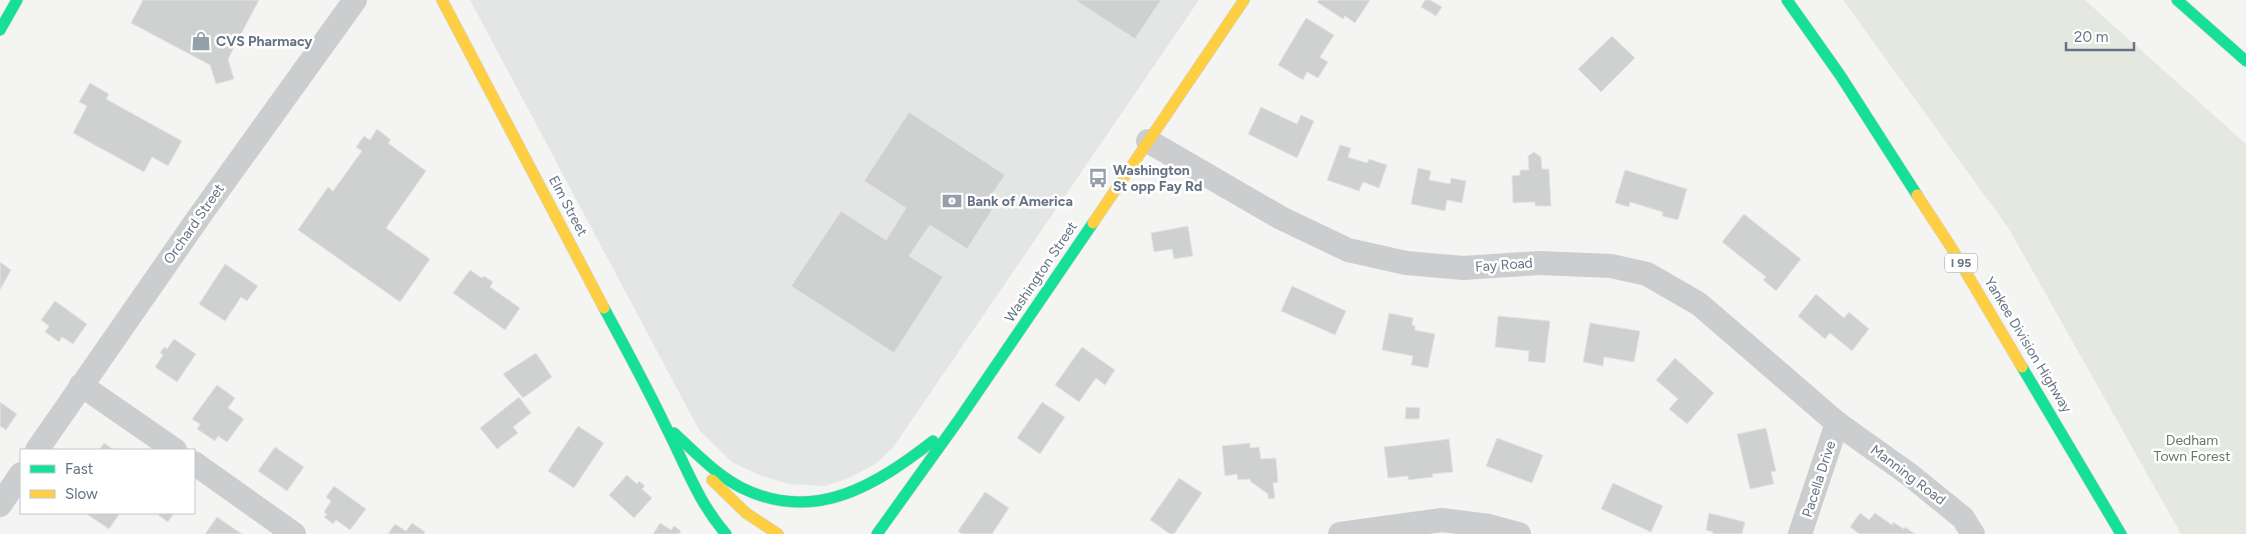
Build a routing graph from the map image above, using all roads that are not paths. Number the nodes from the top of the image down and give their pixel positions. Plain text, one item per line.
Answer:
1 (17, 0) edge
2 (355, 0) edge
3 (442, 0) edge
4 (1244, 0) edge
5 (1787, 0) edge
6 (2177, 0) edge
7 (0, 30) edge
8 (2246, 61) edge
9 (1148, 141) junction
10 (81, 385) junction
11 (958, 421) junction
12 (1837, 423) junction
13 (666, 426) junction
14 (38, 449) edge
15 (174, 449) edge
16 (195, 465) edge
17 (20, 475) edge
18 (0, 505) edge
19 (294, 534) edge
20 (726, 534) edge
21 (778, 534) edge
22 (877, 534) edge
23 (1340, 534) edge
24 (1519, 534) edge
25 (1800, 534) edge
26 (1973, 534) edge
27 (2121, 534) edge

1 - 7 main road
2 - 10 street, Orchard Street
3 - 13 main road, Elm Street
4 - 9 main road, Washington Street
5 - 27 main road, Yankee Division Highway / I 95
6 - 8 main road
9 - 11 main road, Washington Street
9 - 12 street, Fay Road
10 - 14 street, Orchard Street
10 - 15 street
11 - 13 main road
11 - 22 main road, Washington Street
12 - 25 street, Pacella Drive
12 - 26 street, Manning Road
13 - 20 main road, Elm Street
13 - 21 main road, Elm Street
16 - 19 street
17 - 18 street
23 - 24 street

